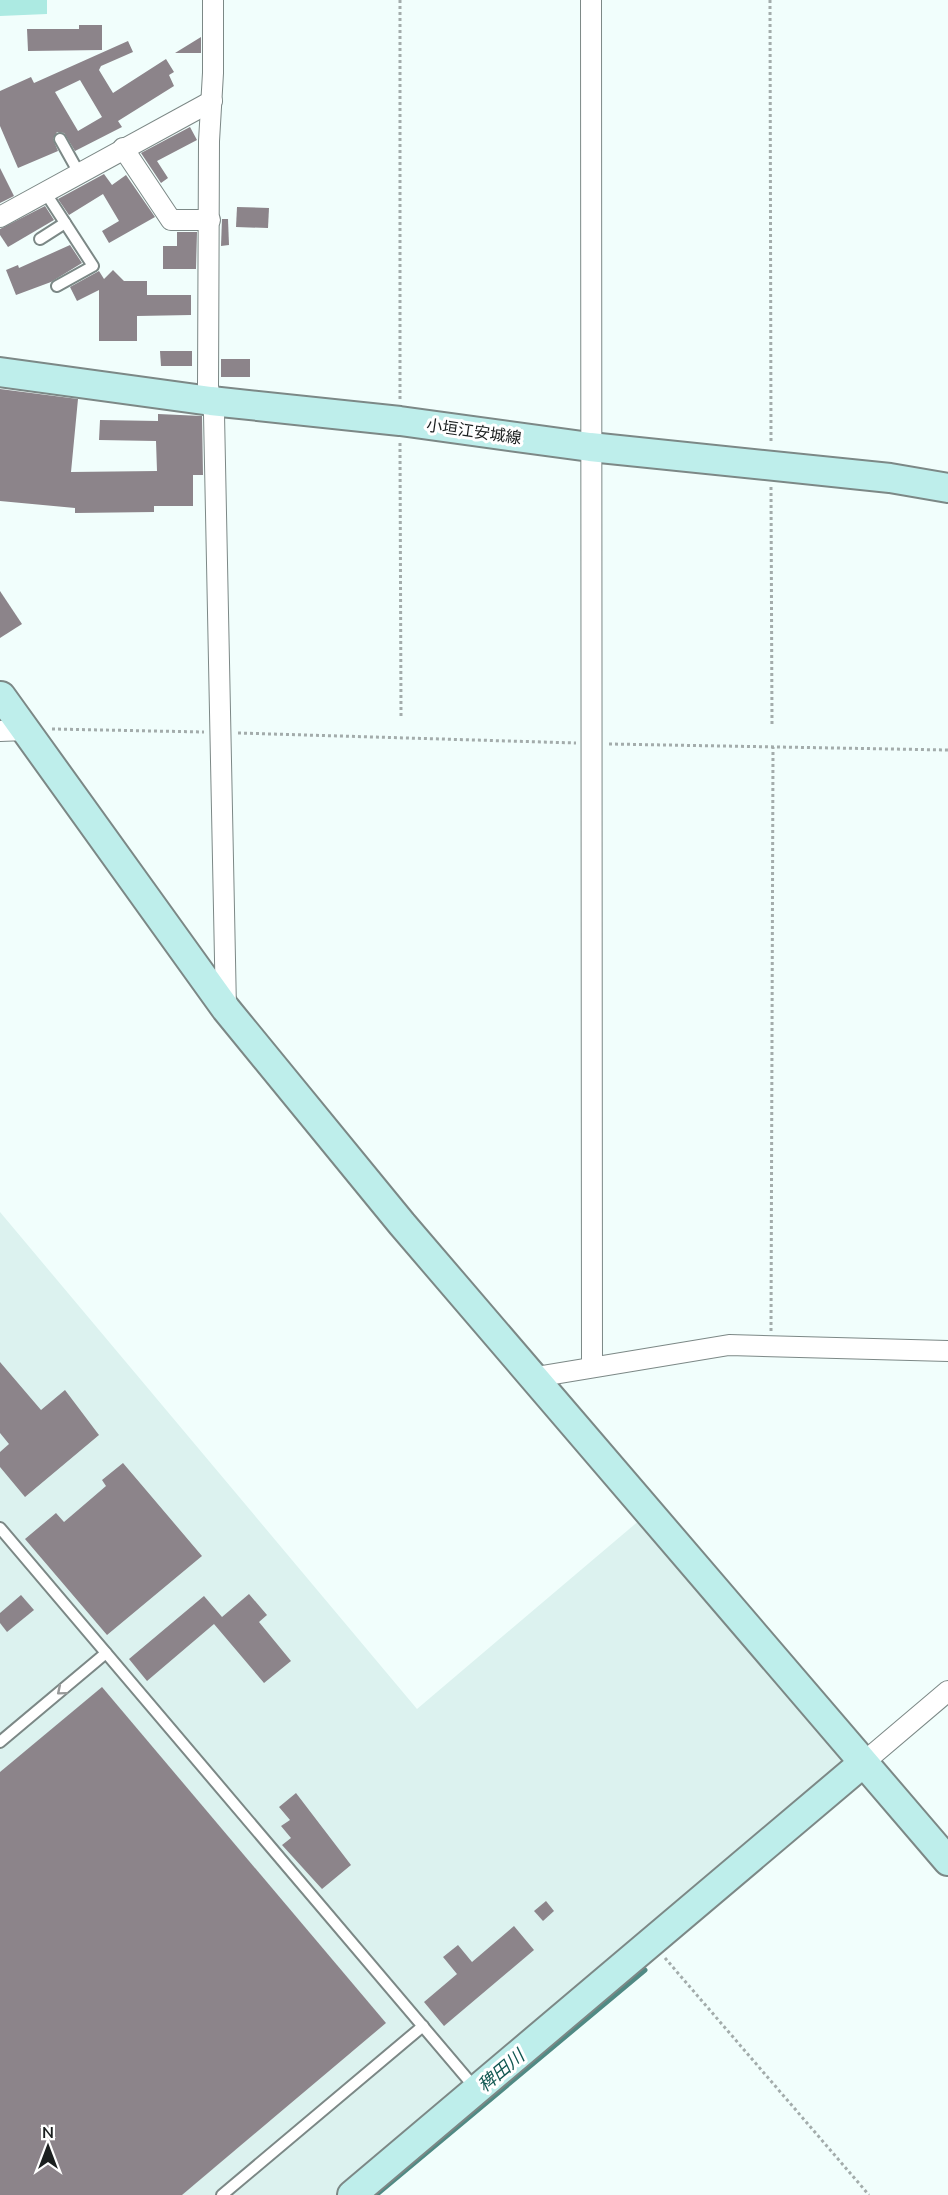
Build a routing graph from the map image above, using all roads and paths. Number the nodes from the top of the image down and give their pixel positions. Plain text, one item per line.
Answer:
1 (213, 0) edge
2 (400, 0) edge
3 (591, 0) edge
4 (770, 0) edge
5 (212, 101) junction
6 (60, 139) dead end
7 (123, 148) junction
8 (79, 173) junction
9 (45, 192) junction
10 (0, 217) edge
11 (210, 220) junction
12 (65, 223) junction
13 (40, 239) dead end
14 (57, 286) dead end
15 (0, 372) edge
16 (211, 401) junction
17 (400, 421) junction
18 (590, 447) junction
19 (771, 467) junction
20 (948, 488) edge
21 (0, 695) edge
22 (401, 716) dead end
23 (772, 725) dead end
24 (18, 732) edge
25 (221, 732) junction
26 (591, 743) junction
27 (773, 747) junction
28 (948, 750) edge
29 (226, 1009) junction
30 (771, 1344) junction
31 (948, 1351) edge
32 (592, 1366) junction
33 (536, 1377) junction
34 (0, 1528) edge
35 (106, 1653) junction
36 (948, 1691) edge
37 (0, 1742) edge
38 (863, 1763) junction
39 (948, 1861) edge
40 (652, 1943) junction
41 (423, 2026) junction
42 (476, 2089) junction
43 (222, 2195) edge
44 (352, 2195) edge
45 (869, 2195) edge

1 - 5 street
2 - 17 path
3 - 18 street
4 - 19 path
5 - 7 street
5 - 11 street
6 - 8 lane
7 - 8 street
7 - 11 street
8 - 9 street
9 - 10 street
9 - 12 lane
11 - 16 street
12 - 13 lane
12 - 14 lane
15 - 16 street, 小垣江安城線
16 - 17 street, 小垣江安城線
16 - 25 street
17 - 18 street, 小垣江安城線
17 - 22 path
18 - 19 street, 小垣江安城線
18 - 26 street
19 - 20 street, 小垣江安城線
19 - 23 path
21 - 24 street
24 - 25 path
24 - 29 street
25 - 26 path
25 - 29 street
26 - 27 path
26 - 32 street
27 - 28 path
27 - 30 path
29 - 33 street
30 - 31 street
30 - 32 street
32 - 33 street
33 - 38 street
34 - 35 lane
35 -> 37 lane
35 - 41 lane
36 - 38 street
38 - 39 street
38 - 40 street
40 - 42 street
40 - 45 path
41 - 42 lane
41 - 43 lane
42 - 44 street

